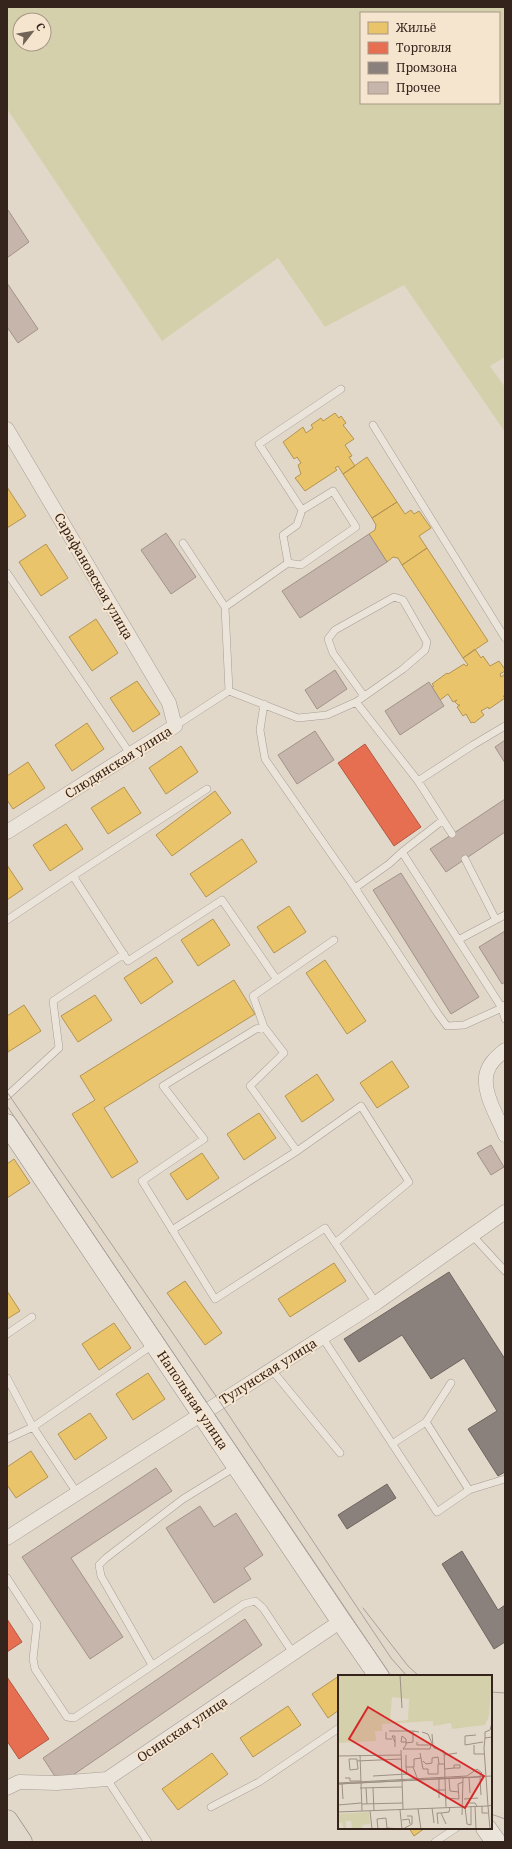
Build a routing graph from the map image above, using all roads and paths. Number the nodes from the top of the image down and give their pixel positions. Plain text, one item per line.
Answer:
1 (341, 389) dead end
2 (373, 425) dead end
3 (7, 429) edge
4 (302, 510) junction
5 (183, 543) dead end
6 (288, 563) junction
7 (7, 574) edge
8 (225, 607) junction
9 (505, 638) edge
10 (229, 691) junction
11 (364, 696) junction
12 (356, 702) junction
13 (264, 704) junction
14 (175, 726) junction
15 (505, 726) edge
16 (132, 755) junction
17 (418, 782) junction
18 (207, 788) dead end
19 (442, 820) junction
20 (7, 832) edge
21 (452, 834) dead end
22 (402, 852) junction
23 (465, 858) dead end
24 (73, 876) junction
25 (356, 888) junction
26 (505, 915) edge
27 (7, 920) edge
28 (496, 920) junction
29 (334, 940) dead end
30 (458, 940) junction
31 (124, 954) junction
32 (277, 980) junction
33 (503, 1007) edge
34 (505, 1018) edge
35 (264, 1027) junction
36 (505, 1050) edge
37 (7, 1096) edge
38 (7, 1124) edge
39 (505, 1134) edge
40 (297, 1151) junction
41 (505, 1212) edge
42 (172, 1230) junction
43 (472, 1235) junction
44 (335, 1243) junction
45 (505, 1271) edge
46 (376, 1302) junction
47 (32, 1317) dead end
48 (7, 1334) edge
49 (321, 1337) junction
50 (154, 1344) junction
51 (271, 1369) junction
52 (7, 1378) edge
53 (451, 1383) dead end
54 (201, 1413) junction
55 (426, 1422) junction
56 (33, 1427) junction
57 (7, 1439) edge
58 (392, 1444) junction
59 (340, 1454) dead end
60 (237, 1466) junction
61 (505, 1479) edge
62 (469, 1490) junction
63 (78, 1493) junction
64 (7, 1538) edge
65 (7, 1578) edge
66 (341, 1621) junction
67 (293, 1653) junction
68 (152, 1665) junction
69 (378, 1675) edge
70 (338, 1729) edge
71 (107, 1779) junction
72 (7, 1788) edge
73 (212, 1807) dead end
74 (7, 1821) edge
75 (454, 1829) edge
76 (487, 1829) edge
77 (22, 1842) edge
78 (148, 1842) edge
79 (435, 1842) edge
80 (496, 1842) edge

1 - 4 lane
2 - 9 lane
3 - 14 street, Сарафановская улица
4 - 6 lane
4 - 6 lane
5 - 8 lane
6 - 8 lane
7 - 16 lane
8 - 10 lane
10 - 13 lane
10 - 14 lane, Слюдянская улица
11 - 11 lane
11 - 12 lane
12 - 13 lane
12 - 17 lane
13 - 25 lane
14 - 16 street, Слюдянская улица
15 - 17 lane
16 - 20 street, Слюдянская улица
17 - 19 lane
18 - 24 lane
19 - 21 lane
19 - 22 lane
22 - 25 lane
22 - 30 lane
23 - 28 lane
24 - 27 lane
24 - 31 lane
25 - 33 lane
26 - 28 lane
28 - 30 lane
29 - 32 lane
30 - 33 lane
31 - 32 lane
31 - 37 lane
32 - 35 lane
33 - 34 lane
35 - 40 lane
35 - 42 lane
36 - 39 street
38 - 50 street, Напольная улица
40 - 42 lane
40 - 44 lane
41 - 43 street, Тулунская улица
42 - 44 lane
43 - 45 lane
43 - 46 street, Тулунская улица
44 - 46 lane
46 - 49 street, Тулунская улица
47 - 48 lane
49 - 51 street, Тулунская улица
49 - 58 lane
50 - 54 street, Напольная улица
50 - 56 lane
51 - 54 street, Тулунская улица
51 - 59 lane
52 - 56 lane
53 - 55 lane
54 - 60 street, Напольная улица
54 - 63 street, Тулунская улица
55 - 58 lane
55 - 62 lane
56 - 57 lane
56 - 63 lane
58 - 62 lane
60 - 66 street, Напольная улица
60 - 68 lane
61 - 62 lane
63 - 64 street, Тулунская улица
65 - 68 lane
66 - 67 street, Осинская улица
66 - 69 street, Напольная улица
67 - 68 lane
67 - 71 street, Осинская улица
70 - 73 lane
71 - 72 street, Осинская улица
71 - 78 lane
74 - 77 main road
75 - 79 lane
76 - 80 street

